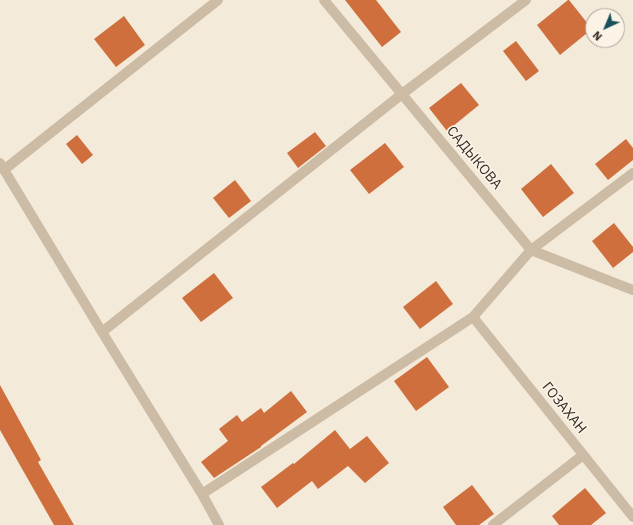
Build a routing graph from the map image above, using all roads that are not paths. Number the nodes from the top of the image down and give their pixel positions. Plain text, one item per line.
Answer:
1 (218, 0) edge
2 (324, 0) edge
3 (526, 0) edge
4 (402, 94) junction
5 (2, 166) edge
6 (633, 173) edge
7 (531, 250) junction
8 (633, 290) edge
9 (473, 317) junction
10 (102, 332) junction
11 (583, 455) junction
12 (202, 494) junction
13 (633, 517) edge
14 (218, 525) edge
15 (493, 525) edge

1 - 5 street
2 - 4 street, САДЫКОВА
3 - 4 street
4 - 7 street, САДЫКОВА
4 - 10 street
5 - 10 street
6 - 7 street
7 - 8 street, САДЫКОВА
7 - 9 street
9 - 11 street, ГОЗАХАН
9 - 12 street
10 - 12 street
11 - 13 street, ГОЗАХАН
11 - 15 street
12 - 14 street

